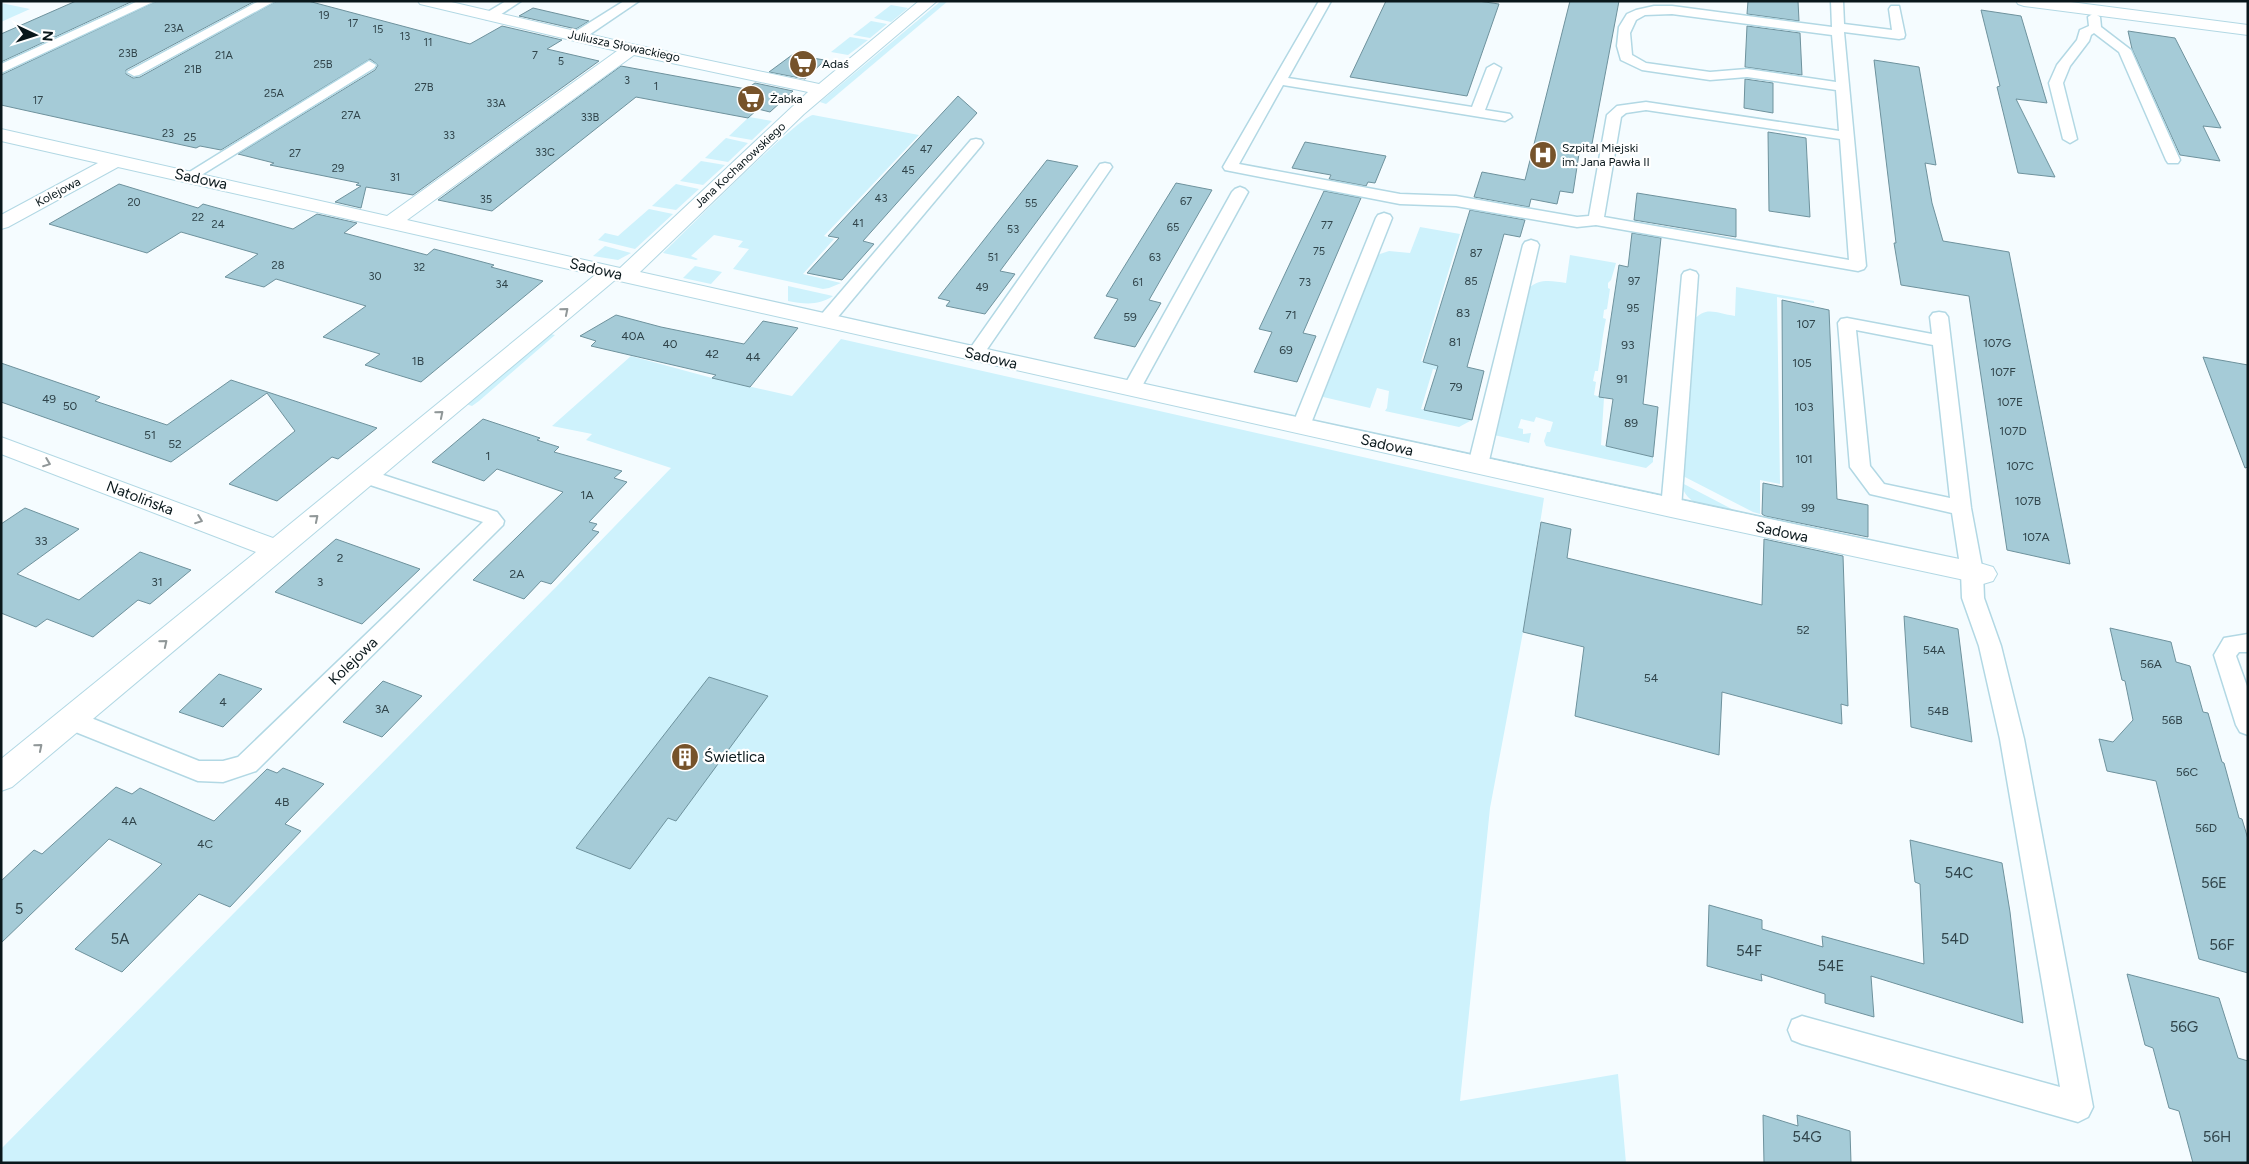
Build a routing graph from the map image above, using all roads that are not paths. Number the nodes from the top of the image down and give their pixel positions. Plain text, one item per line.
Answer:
1 (149, 1) edge
2 (269, 1) edge
3 (426, 1) edge
4 (515, 1) edge
5 (633, 1) edge
6 (929, 1) edge
7 (1325, 1) edge
8 (1837, 1) edge
9 (2024, 1) edge
10 (1895, 9) dead end
11 (2091, 10) junction
12 (490, 16) junction
13 (2095, 28) junction
14 (1838, 29) junction
15 (2248, 30) edge
16 (578, 36) junction
17 (631, 49) junction
18 (369, 65) dead end
19 (1494, 68) dead end
20 (1, 69) edge
21 (134, 72) dead end
22 (1281, 80) junction
23 (1843, 87) junction
24 (822, 90) junction
25 (1477, 112) junction
26 (1505, 117) dead end
27 (1, 135) edge
28 (1846, 136) junction
29 (2070, 139) dead end
30 (976, 143) dead end
31 (2173, 160) dead end
32 (115, 161) junction
33 (1105, 167) dead end
34 (190, 176) junction
35 (1240, 192) dead end
36 (1384, 218) dead end
37 (1596, 220) junction
38 (392, 222) junction
39 (1, 223) edge
40 (1532, 245) dead end
41 (617, 274) junction
42 (1690, 275) dead end
43 (1939, 317) dead end
44 (826, 320) junction
45 (1942, 341) junction
46 (975, 354) junction
47 (1132, 388) junction
48 (1301, 426) junction
49 (1, 445) edge
50 (1478, 465) junction
51 (366, 476) junction
52 (1671, 508) junction
53 (1961, 508) junction
54 (278, 550) junction
55 (1977, 573) junction
56 (2248, 643) edge
57 (71, 720) junction
58 (2248, 725) edge
59 (1, 778) edge
60 (1802, 1030) dead end

1 - 20 lane
2 - 21 lane
3 - 12 street, Juliusza Słowackiego
4 - 12 lane
5 - 16 lane
6 - 24 street, Jana Kochanowskiego
7 - 22 lane
8 - 14 lane
9 - 11 street
10 - 14 lane
11 - 13 lane
11 - 15 street
12 - 16 street, Juliusza Słowackiego
13 - 29 lane
13 - 31 lane
14 - 23 lane
14 - 23 lane
16 - 17 street, Juliusza Słowackiego
17 - 24 street, Juliusza Słowackiego
17 - 38 street
18 - 34 lane
19 - 25 lane
22 - 25 lane
22 - 37 lane
23 - 28 lane
24 - 41 street, Jana Kochanowskiego
25 - 26 lane
27 - 32 street, Sadowa
28 - 37 lane
28 - 37 lane
30 - 44 lane
32 - 34 street, Sadowa
32 - 39 street, Kolejowa
33 - 46 lane
34 - 38 street, Sadowa
35 - 47 lane
36 - 48 lane
38 - 41 street, Sadowa
40 - 50 lane
41 - 44 street, Sadowa
51 -> 41 street
42 - 52 lane
43 - 45 lane
44 - 46 street, Sadowa
45 - 53 lane
45 - 53 lane
46 - 47 street, Sadowa
47 - 48 street, Sadowa
48 - 50 street, Sadowa
49 -> 54 street, Natolińska
50 - 52 street, Sadowa
54 -> 51 street
51 - 57 lane, Kolejowa
52 - 55 street, Sadowa
53 - 55 lane
57 -> 54 street
55 - 60 lane
56 - 58 lane
59 -> 57 street

